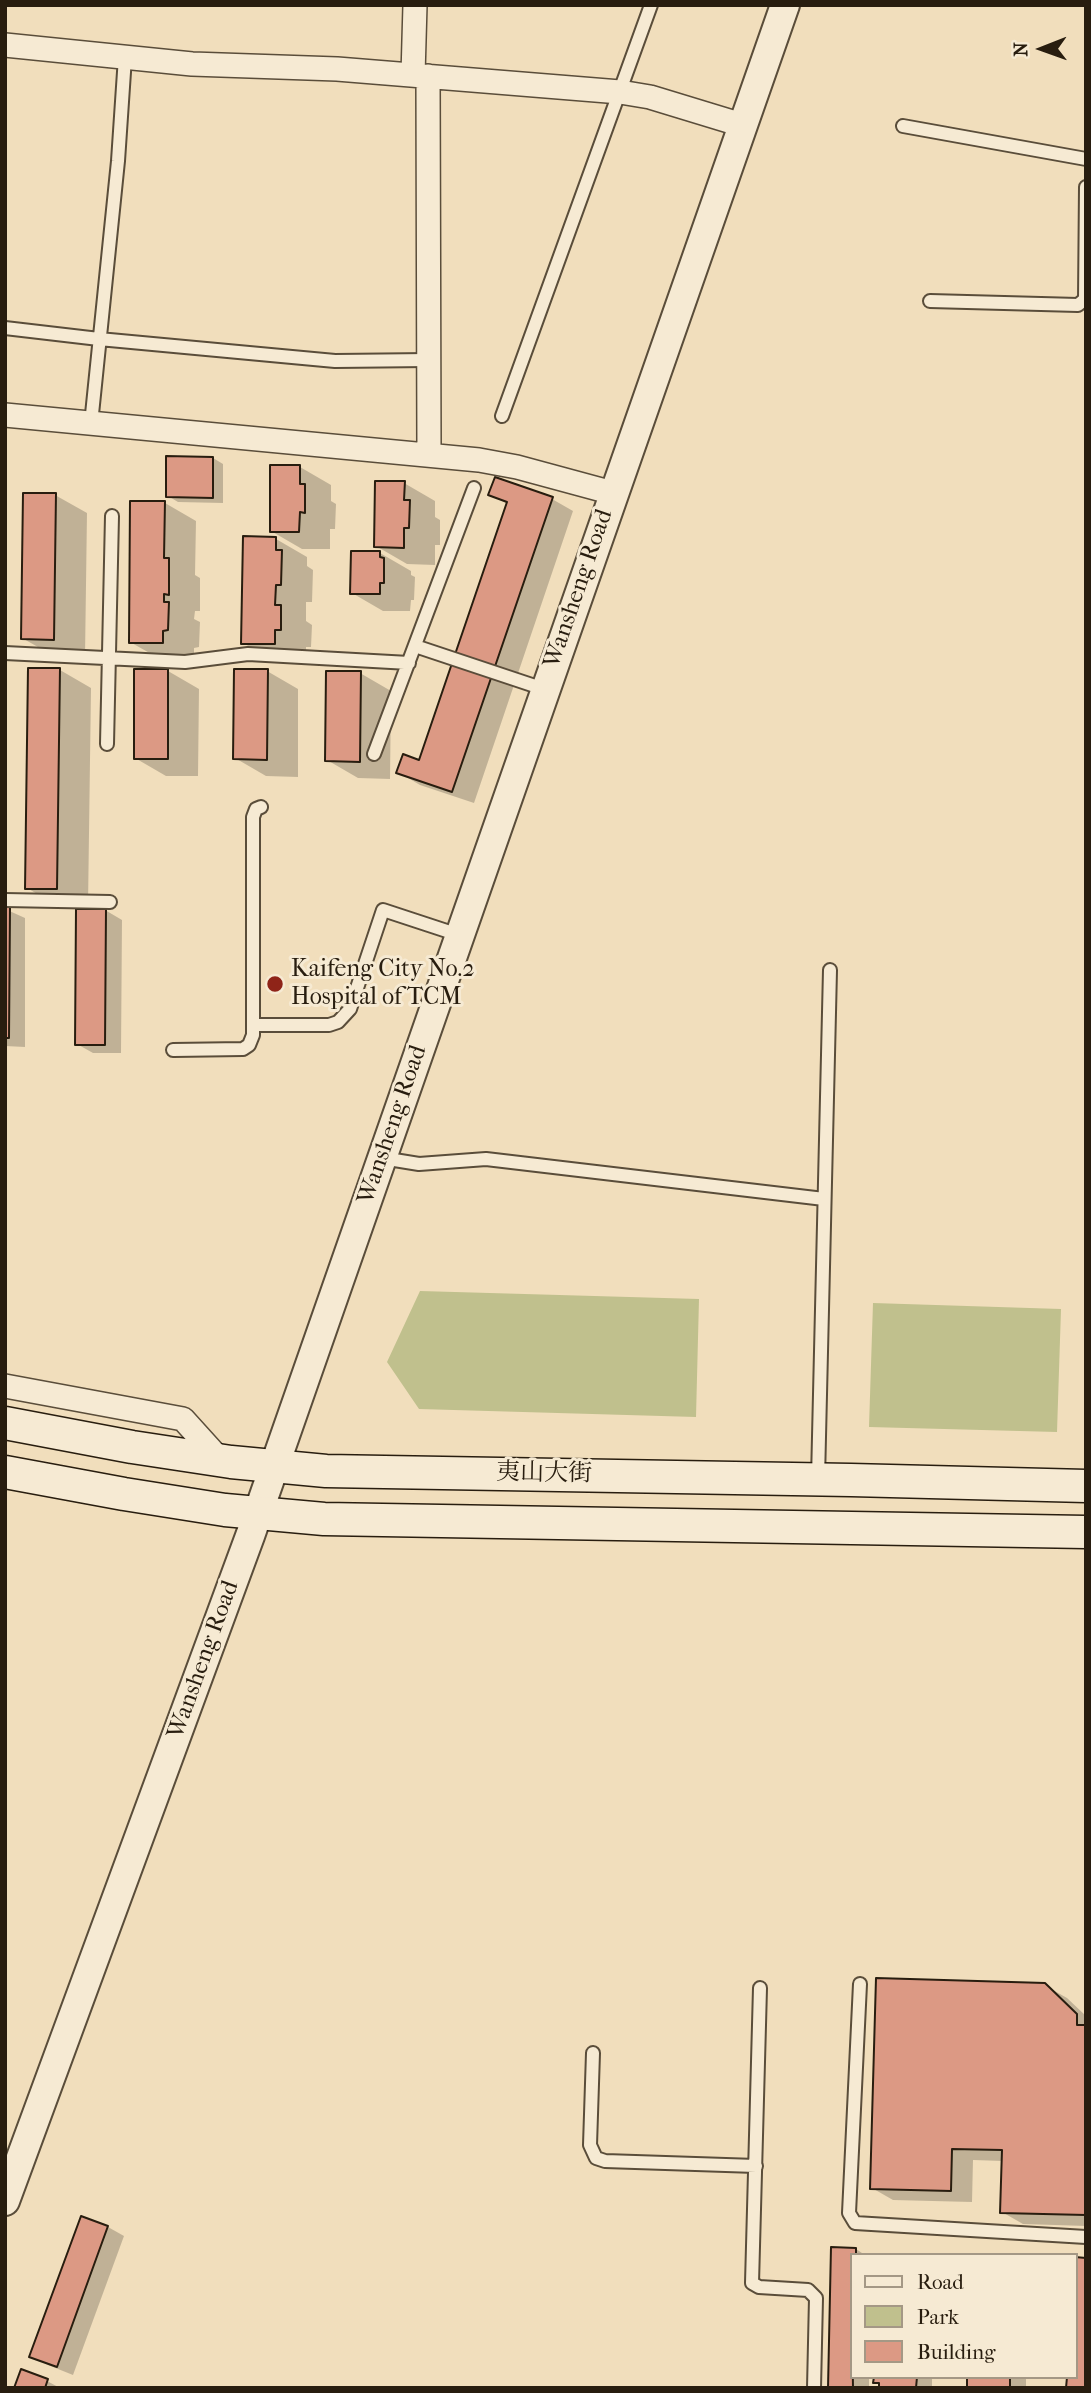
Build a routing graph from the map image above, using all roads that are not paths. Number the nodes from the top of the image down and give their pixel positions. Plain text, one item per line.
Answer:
1 (415, 5) edge
2 (651, 5) edge
3 (785, 5) edge
4 (5, 45) edge
5 (125, 57) junction
6 (420, 76) junction
7 (620, 92) junction
8 (742, 125) junction
9 (903, 126) dead end
10 (1086, 159) edge
11 (1086, 187) edge
12 (930, 301) dead end
13 (5, 328) edge
14 (99, 339) junction
15 (429, 360) junction
16 (5, 415) edge
17 (502, 416) dead end
18 (91, 424) junction
19 (429, 455) junction
20 (474, 488) dead end
21 (613, 494) junction
22 (111, 516) dead end
23 (415, 646) junction
24 (5, 653) edge
25 (109, 658) junction
26 (409, 663) junction
27 (544, 689) junction
28 (107, 744) dead end
29 (374, 754) dead end
30 (261, 807) dead end
31 (5, 900) edge
32 (110, 902) dead end
33 (459, 935) junction
34 (830, 970) dead end
35 (253, 1025) junction
36 (173, 1049) dead end
37 (381, 1158) junction
38 (824, 1199) junction
39 (5, 1386) edge
40 (5, 1423) edge
41 (222, 1461) junction
42 (274, 1466) junction
43 (5, 1472) edge
44 (818, 1479) junction
45 (1086, 1486) edge
46 (258, 1513) junction
47 (1086, 1532) edge
48 (860, 1984) dead end
49 (760, 1988) dead end
50 (593, 2053) dead end
51 (13, 2156) edge
52 (755, 2166) junction
53 (5, 2201) edge
54 (1086, 2237) edge
55 (814, 2388) edge

1 - 6 street
2 - 7 lane
3 - 8 street, Wansheng Road
4 - 5 street
5 - 6 street
5 - 14 lane
6 - 7 street
6 - 15 street
7 - 8 street
7 - 17 lane
8 - 21 street, Wansheng Road
9 - 10 lane
11 - 12 lane
13 - 14 lane
14 - 15 lane
14 - 18 lane
15 - 19 street
16 - 18 street
18 - 19 street
19 - 21 street
20 - 23 lane
21 - 27 street, Wansheng Road
22 - 25 lane
23 - 26 lane
23 - 27 lane
24 - 25 lane
25 - 26 lane
25 - 28 lane
26 - 29 lane
27 - 33 street, Wansheng Road
30 - 35 lane
31 - 32 lane
33 - 35 lane
33 - 37 street, Wansheng Road
34 - 38 lane
35 - 36 lane
37 - 38 lane
37 - 42 street, Wansheng Road
38 - 44 lane
39 - 41 street
40 - 41 main road, 夷山大街
41 - 42 main road, 夷山大街
42 - 44 main road, 夷山大街
42 - 46 street, Wansheng Road
43 - 46 main road, 夷山大街
44 - 45 main road, 夷山大街
46 - 47 main road, 夷山大街
46 - 51 street, Wansheng Road
48 - 54 lane
49 - 52 lane
50 - 52 lane
51 - 53 street, Wansheng Road
52 - 55 lane

